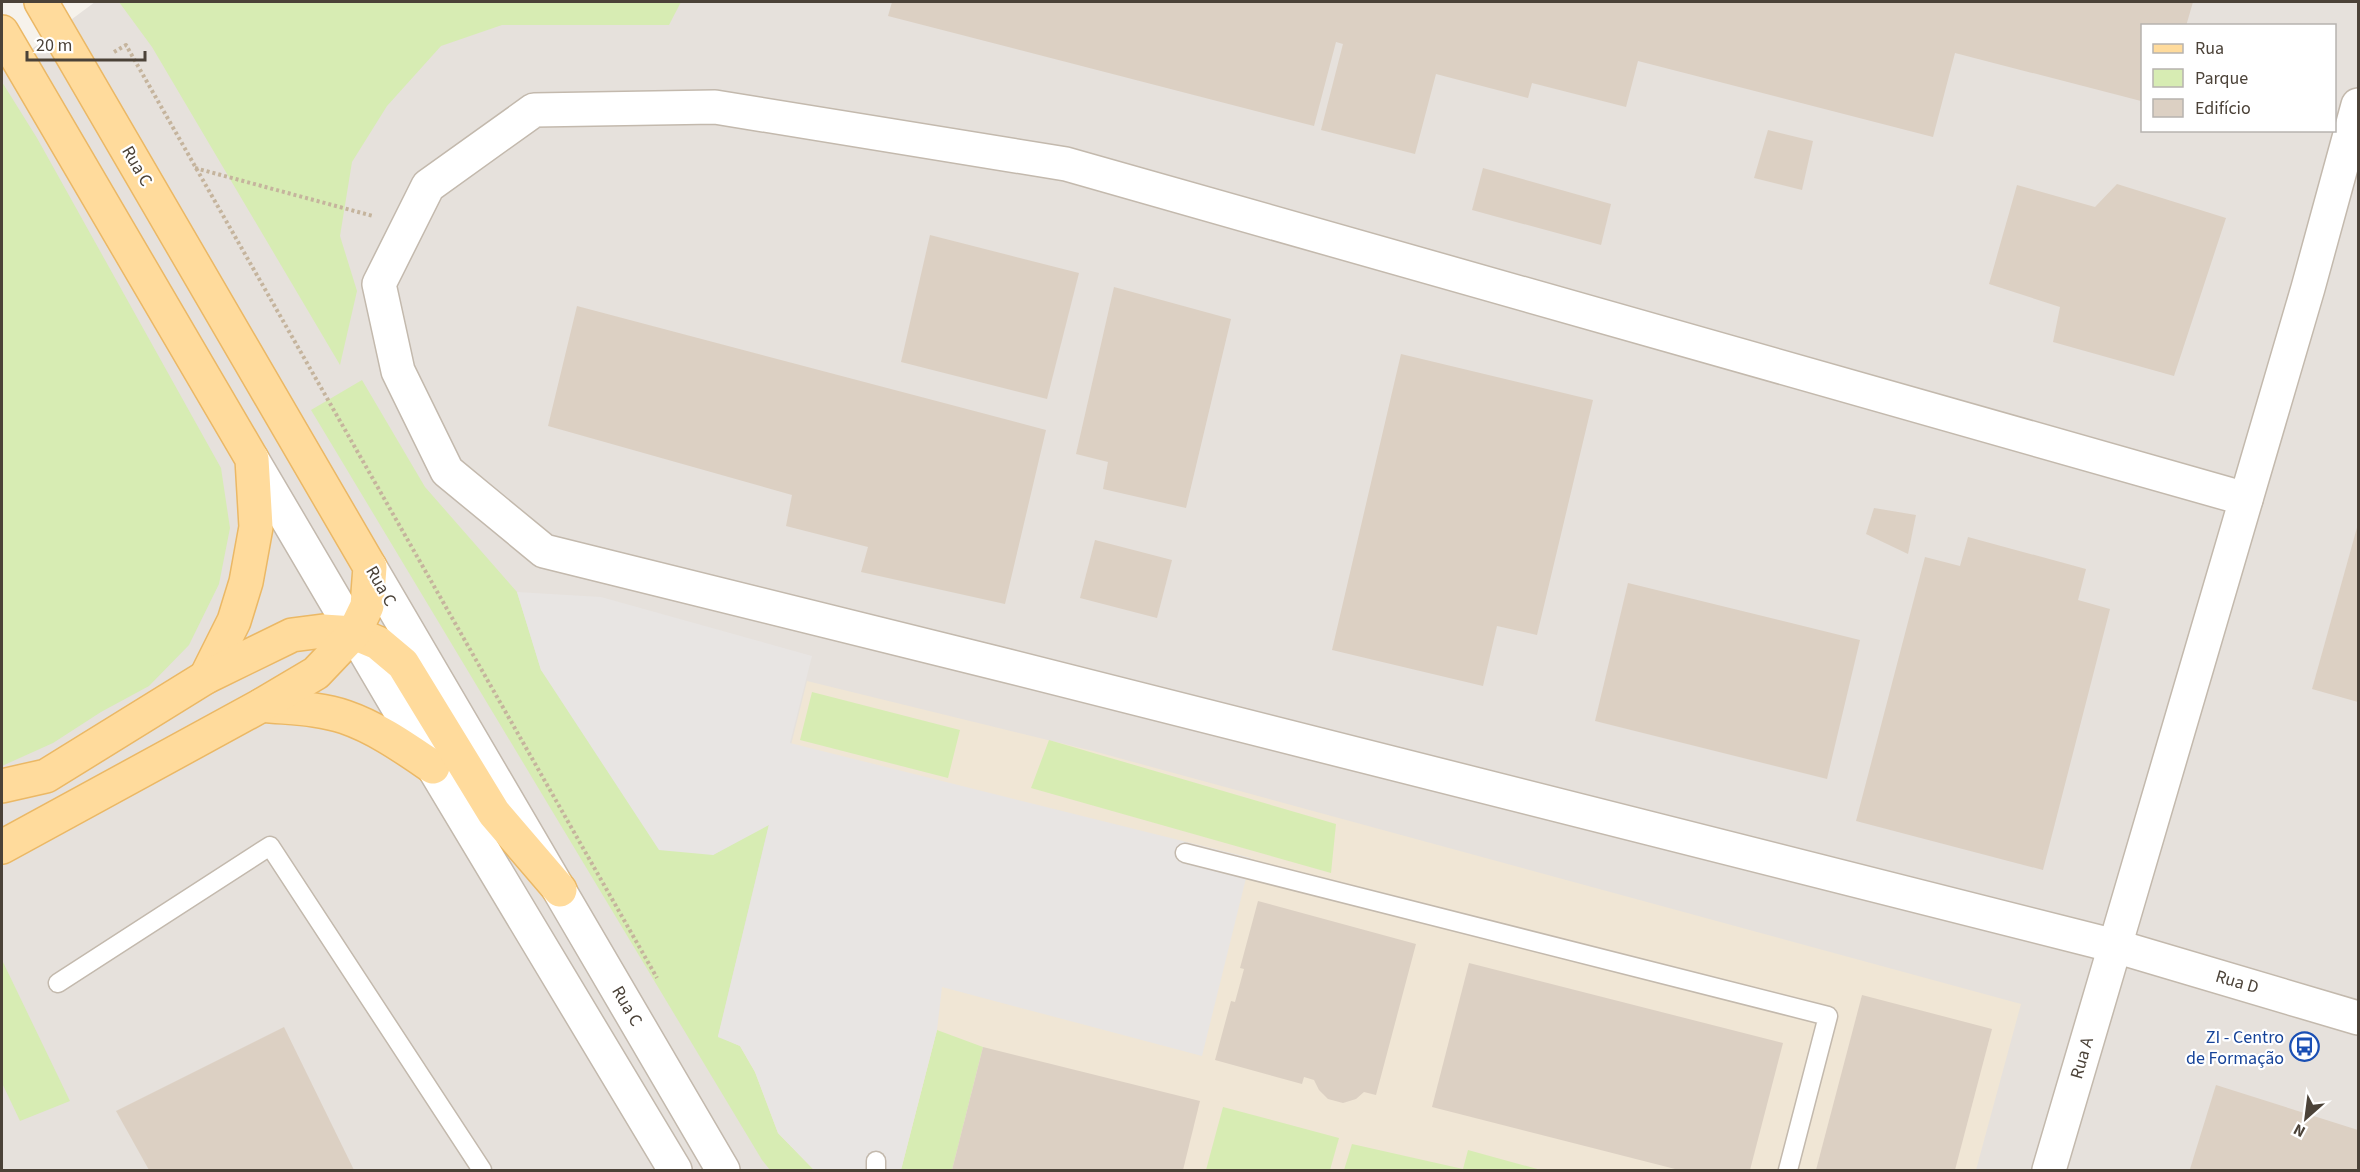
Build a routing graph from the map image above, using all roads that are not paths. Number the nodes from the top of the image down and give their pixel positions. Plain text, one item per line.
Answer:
1 (40, 2) edge
2 (2, 32) edge
3 (2358, 105) edge
4 (252, 459) junction
5 (2246, 499) junction
6 (370, 567) junction
7 (354, 633) junction
8 (206, 677) junction
9 (262, 705) junction
10 (433, 767) junction
11 (2, 786) edge
12 (2, 847) edge
13 (1185, 853) dead end
14 (560, 890) junction
15 (2115, 946) junction
16 (58, 983) dead end
17 (2358, 1018) edge
18 (482, 1170) edge
19 (675, 1170) edge
20 (723, 1170) edge
21 (1788, 1170) edge
22 (2049, 1170) edge

1 - 6 main road, Rua C
2 - 4 main road
3 - 5 street, Rua A
4 - 7 street
4 - 8 main road
5 - 15 street, Rua A
5 - 15 street, Rua D
6 - 7 main road
6 - 14 street, Rua C
7 - 8 main road
7 - 9 main road
7 - 10 street
7 - 14 main road
8 - 11 main road
9 - 10 main road
9 - 12 main road
10 - 19 street
13 - 21 lane
14 - 20 street, Rua C
15 - 17 street, Rua D
15 - 22 street, Rua A
16 - 18 lane

